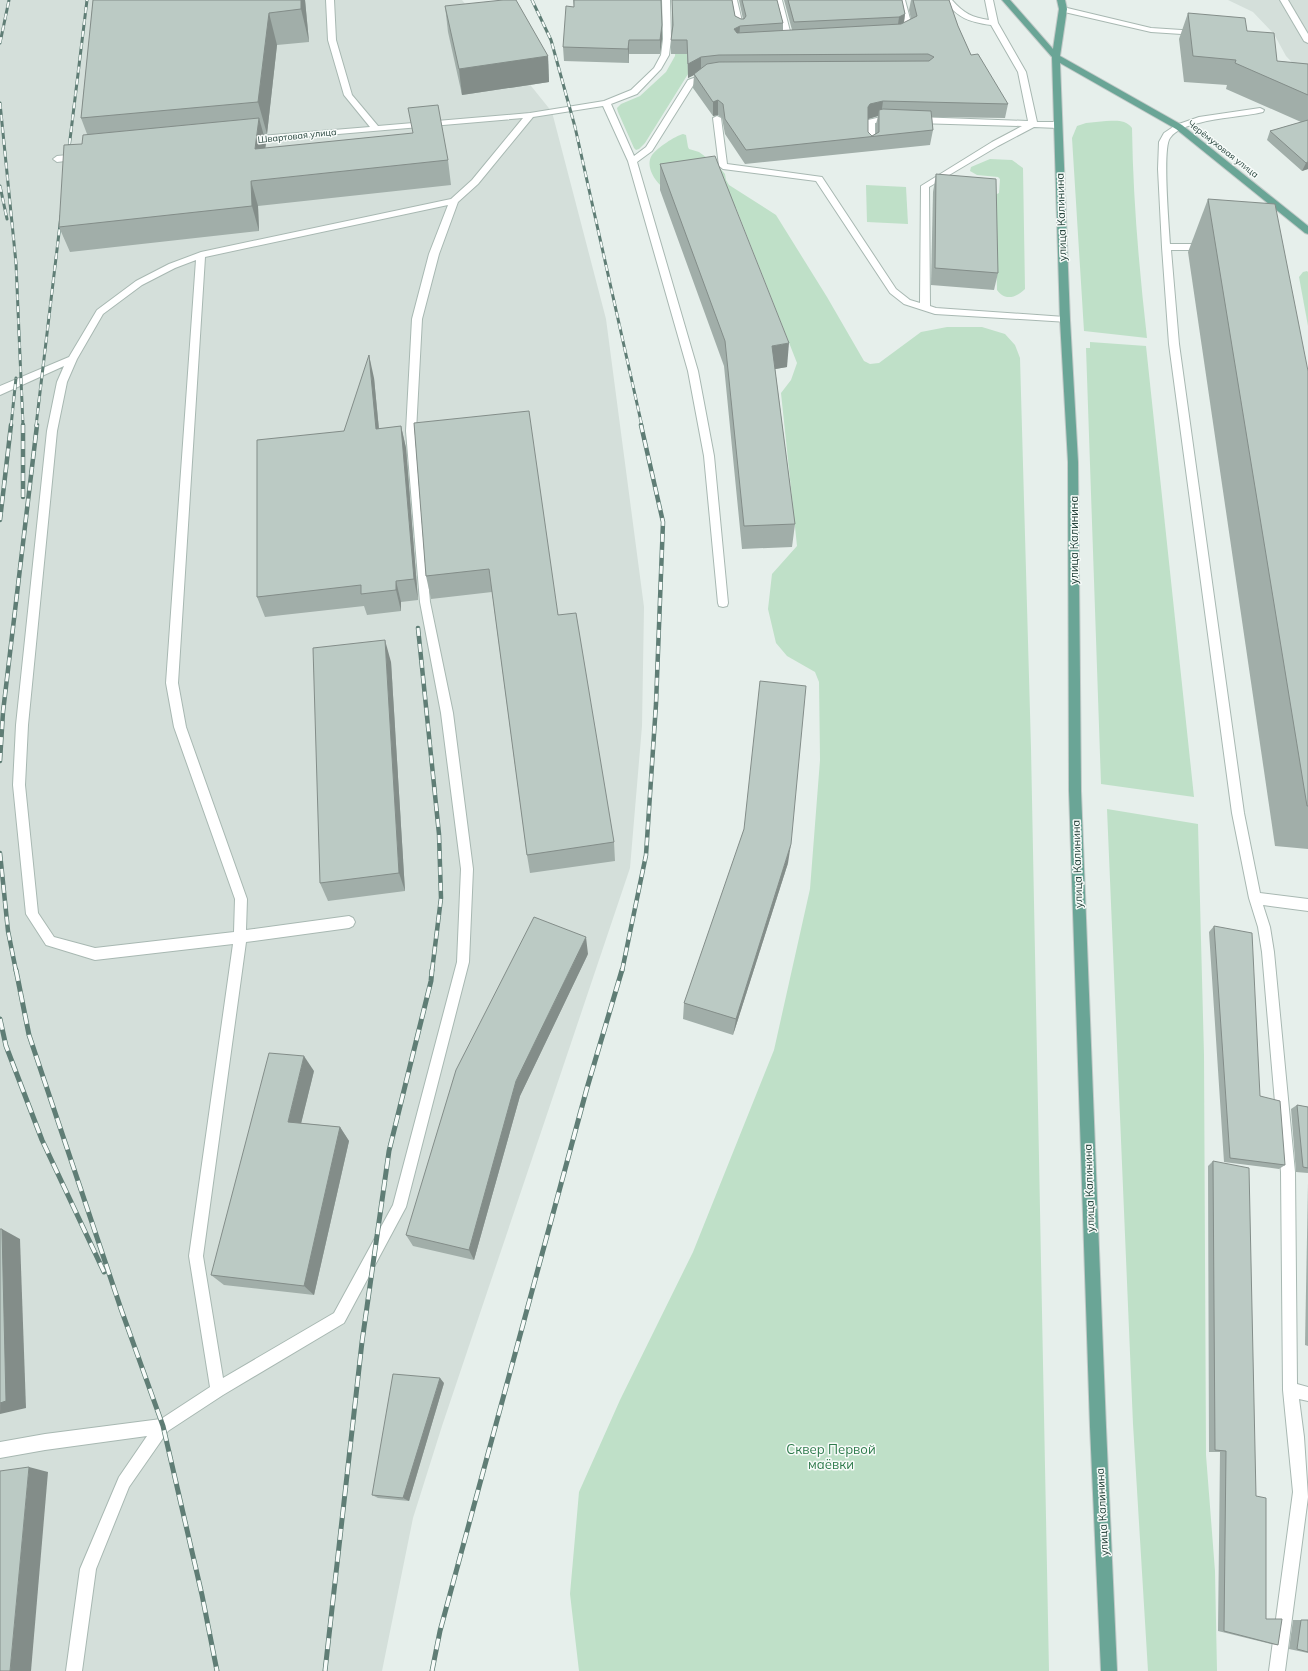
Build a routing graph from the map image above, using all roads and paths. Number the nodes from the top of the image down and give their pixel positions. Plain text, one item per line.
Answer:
1 (330, 0) edge
2 (666, 0) edge
3 (733, 0) edge
4 (778, 0) edge
5 (901, 0) edge
6 (948, 0) edge
7 (990, 0) edge
8 (1006, 0) edge
9 (1061, 0) edge
10 (1284, 0) edge
11 (1063, 9) junction
12 (994, 22) junction
13 (740, 30) edge
14 (1204, 33) edge
15 (891, 36) edge
16 (805, 40) edge
17 (1308, 41) edge
18 (1056, 57) junction
19 (718, 73) edge
20 (606, 103) junction
21 (1260, 110) dead end
22 (530, 115) junction
23 (717, 118) dead end
24 (1033, 124) junction
25 (1058, 125) junction
26 (1179, 127) junction
27 (375, 128) junction
28 (241, 141) edge
29 (871, 146) dead end
30 (91, 156) edge
31 (57, 159) dead end
32 (632, 161) junction
33 (454, 201) junction
34 (1308, 231) edge
35 (1166, 247) junction
36 (1212, 248) edge
37 (201, 255) junction
38 (925, 308) junction
39 (1065, 320) junction
40 (72, 359) junction
41 (0, 392) edge
42 (723, 603) dead end
43 (1255, 898) junction
44 (1308, 905) edge
45 (349, 922) dead end
46 (240, 937) junction
47 (218, 1390) junction
48 (1290, 1390) junction
49 (1308, 1394) edge
50 (163, 1426) junction
51 (1296, 1437) junction
52 (0, 1450) edge
53 (1308, 1454) edge
54 (74, 1671) edge
55 (1109, 1671) edge
56 (1276, 1671) edge

1 - 27 lane
2 - 20 lane, Швартовая улица
3 - 13 lane
4 - 16 lane
5 - 15 lane
6 - 12 lane
7 - 12 lane
8 - 18 main road
9 - 11 main road, улица Калинина
10 - 17 lane
11 - 14 lane
11 - 18 main road, улица Калинина
12 - 24 lane
18 - 25 main road, улица Калинина
18 - 26 main road, Черёмуховая улица
19 - 32 lane
20 - 22 lane, Швартовая улица
20 - 32 lane
21 - 26 lane
22 - 27 lane, Швартовая улица
22 - 33 lane
23 - 38 lane
24 - 25 lane
24 - 29 lane
24 - 38 lane
25 - 39 main road, улица Калинина
26 - 34 main road, Черёмуховая улица
26 - 35 lane
27 - 28 lane, Швартовая улица
30 - 31 lane
32 - 42 lane
33 - 37 lane
33 - 47 lane
35 - 36 lane
35 - 43 lane
37 - 40 lane
37 - 46 lane
38 - 39 lane
39 - 55 main road, улица Калинина
40 - 41 lane
40 - 46 lane
43 - 44 lane
43 - 48 lane
45 - 46 lane
46 - 47 lane
47 - 50 lane
48 - 49 lane
48 - 51 lane
50 - 52 lane
50 - 54 lane
51 - 53 lane
51 - 56 lane

